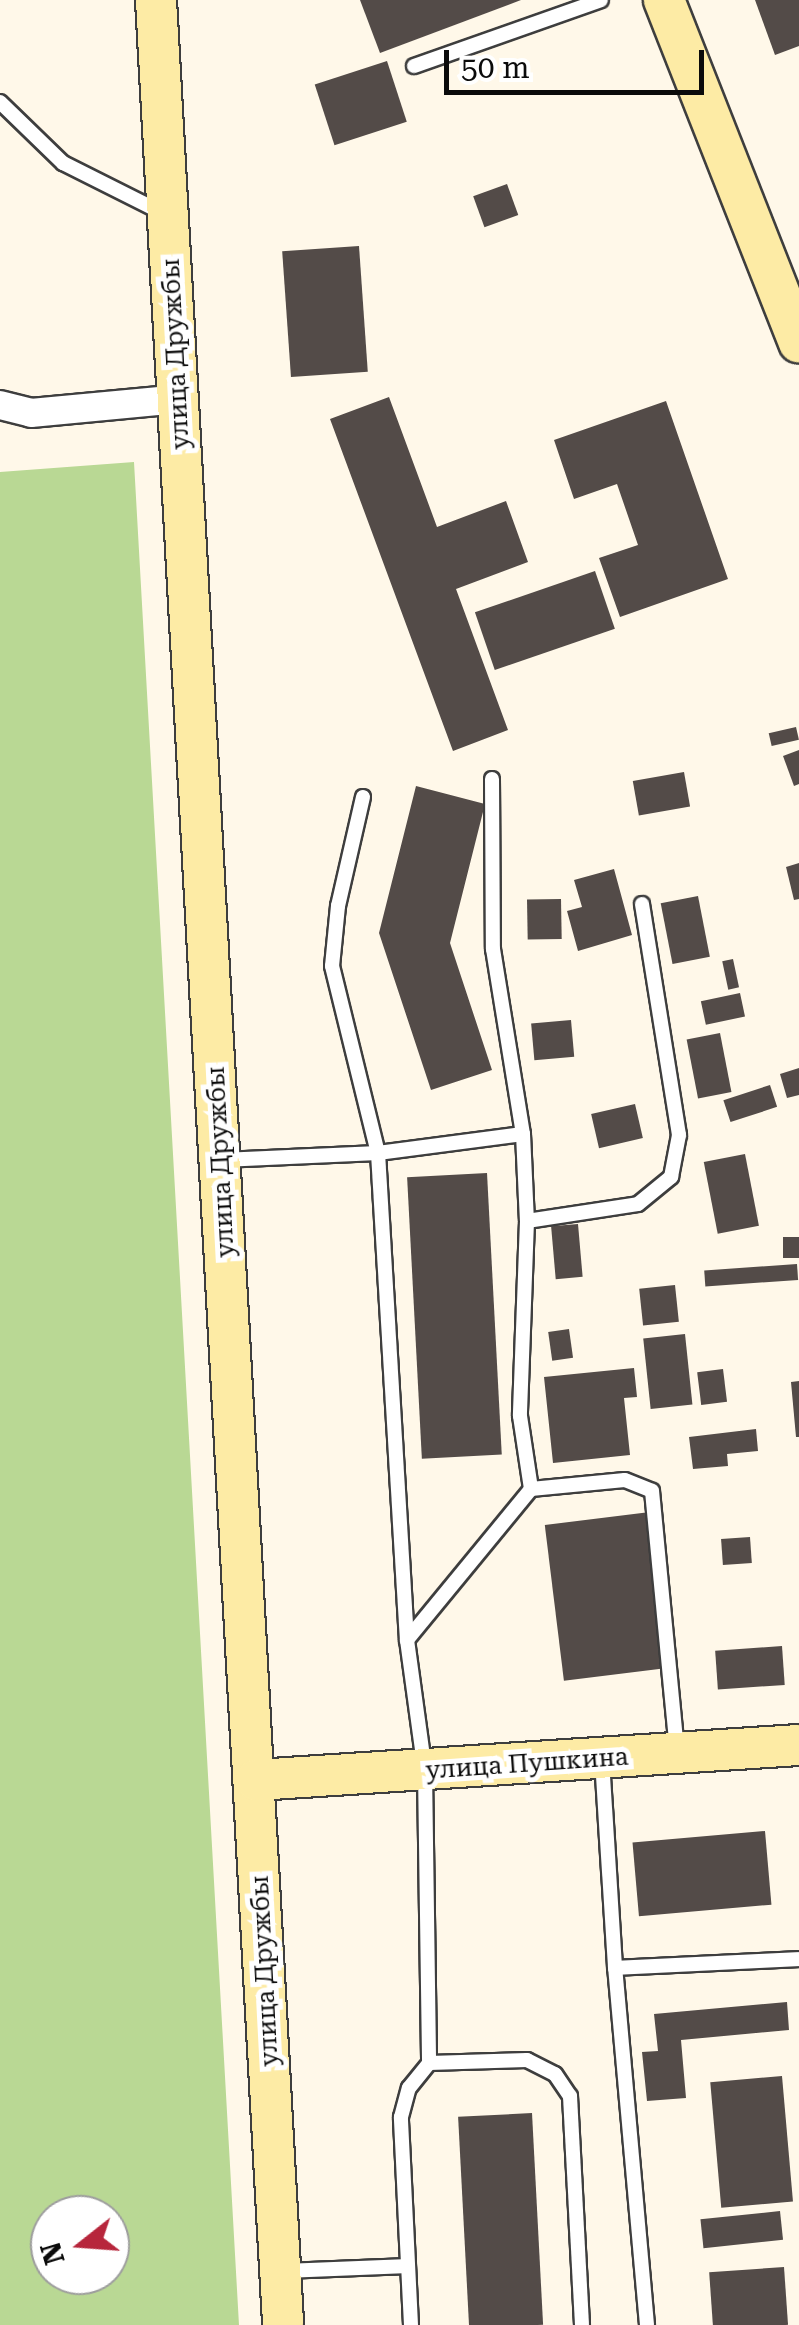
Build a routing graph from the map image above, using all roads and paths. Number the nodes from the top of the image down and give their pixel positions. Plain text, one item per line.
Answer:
1 (156, 0) edge
2 (601, 0) edge
3 (664, 0) edge
4 (414, 66) dead end
5 (0, 102) edge
6 (168, 215) junction
7 (799, 342) edge
8 (178, 399) junction
9 (0, 405) edge
10 (492, 779) dead end
11 (363, 797) dead end
12 (642, 904) dead end
13 (523, 1134) junction
14 (378, 1153) junction
15 (222, 1160) junction
16 (527, 1221) junction
17 (531, 1489) junction
18 (407, 1640) junction
19 (799, 1745) edge
20 (678, 1754) junction
21 (602, 1759) junction
22 (424, 1771) junction
23 (256, 1780) junction
24 (799, 1959) edge
25 (615, 1968) junction
26 (428, 2063) junction
27 (408, 2266) junction
28 (279, 2271) junction
29 (282, 2325) edge
30 (411, 2325) edge
31 (582, 2325) edge
32 (647, 2325) edge

1 - 6 main road, улица Дружбы
2 - 4 lane
3 - 7 main road
5 - 6 lane
6 - 8 main road, улица Дружбы
8 - 9 street
8 - 15 main road, улица Дружбы
10 - 13 lane
11 - 14 lane
12 - 16 lane
13 - 14 lane
13 - 16 lane
14 - 15 lane
14 - 18 lane
15 - 23 main road, улица Дружбы
16 - 17 lane
17 - 18 lane
17 - 20 lane
18 - 22 lane
19 - 20 main road, улица Пушкина
20 - 21 main road, улица Пушкина
21 - 22 main road, улица Пушкина
21 - 25 lane
22 - 23 main road, улица Пушкина
22 - 26 lane
23 - 28 main road, улица Дружбы
24 - 25 lane
25 - 32 lane
26 - 27 lane
26 - 31 lane
27 - 28 lane
27 - 30 lane
28 - 29 main road, улица Дружбы

